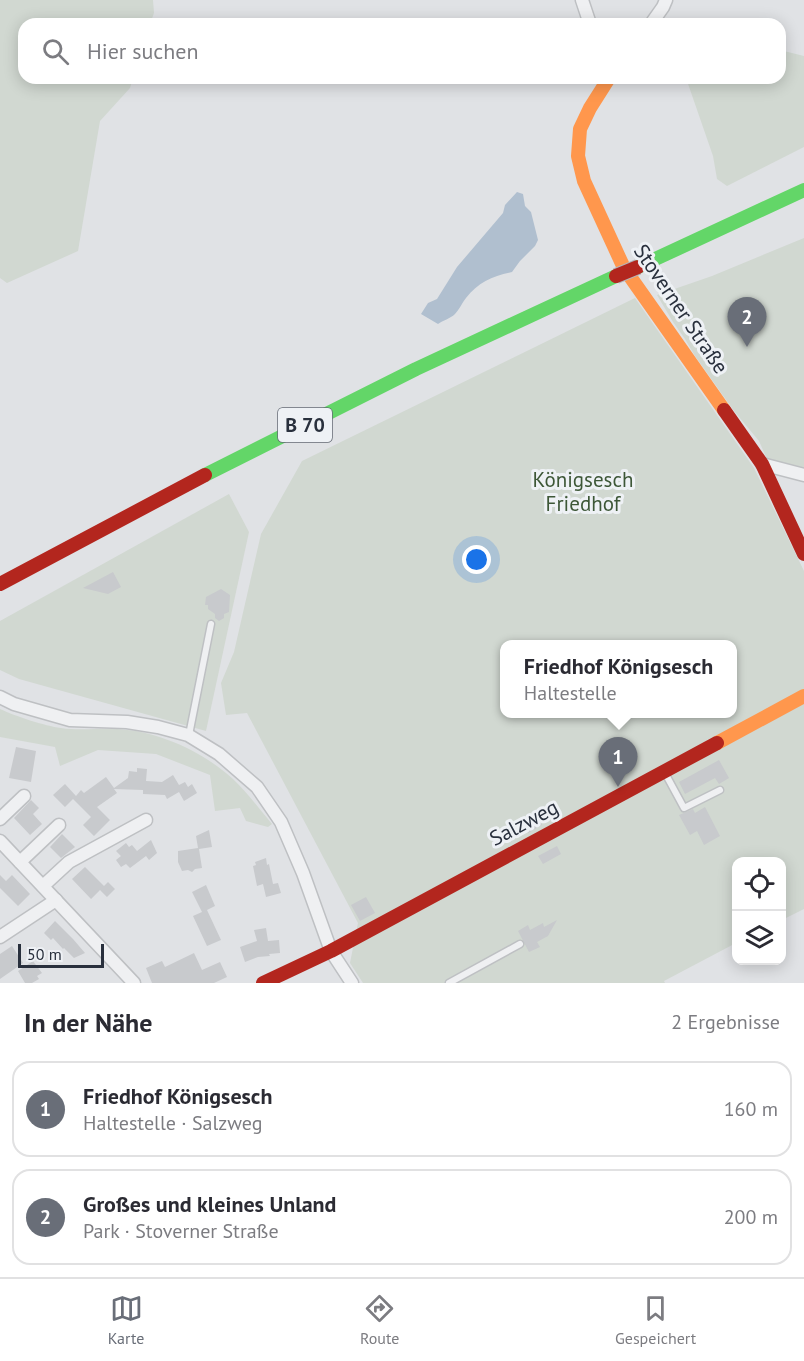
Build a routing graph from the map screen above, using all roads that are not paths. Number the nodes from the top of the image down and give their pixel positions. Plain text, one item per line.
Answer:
1 (582, 0) edge
2 (666, 0) edge
3 (588, 18) edge
4 (656, 18) edge
5 (604, 84) edge
6 (804, 190) edge
7 (762, 464) junction
8 (804, 475) edge
9 (804, 554) edge
10 (0, 584) edge
11 (212, 624) dead end
12 (804, 696) edge
13 (0, 697) edge
14 (189, 735) junction
15 (664, 772) junction
16 (720, 790) dead end
17 (24, 796) dead end
18 (0, 819) edge
19 (146, 820) dead end
20 (59, 825) dead end
21 (0, 841) edge
22 (20, 862) junction
23 (43, 886) junction
24 (56, 900) junction
25 (0, 937) edge
26 (520, 944) dead end
27 (332, 951) junction
28 (134, 983) edge
29 (263, 983) edge
30 (352, 983) edge
31 (448, 983) edge

1 - 3 street
2 - 4 street
5 - 7 main road, Stoverner Straße
6 - 10 main road, B 70, bridge
7 - 8 street
7 - 9 main road, Stoverner Straße
11 - 14 lane
12 - 15 main road, Salzweg
13 - 14 street
14 - 27 street
15 - 16 lane
15 - 27 main road, Salzweg
17 - 18 street
19 - 23 street
20 - 22 street
21 - 22 street
22 - 23 street
23 - 24 street
24 - 25 street
24 - 28 street
26 - 31 lane
27 - 29 main road, Salzweg
27 - 30 street

